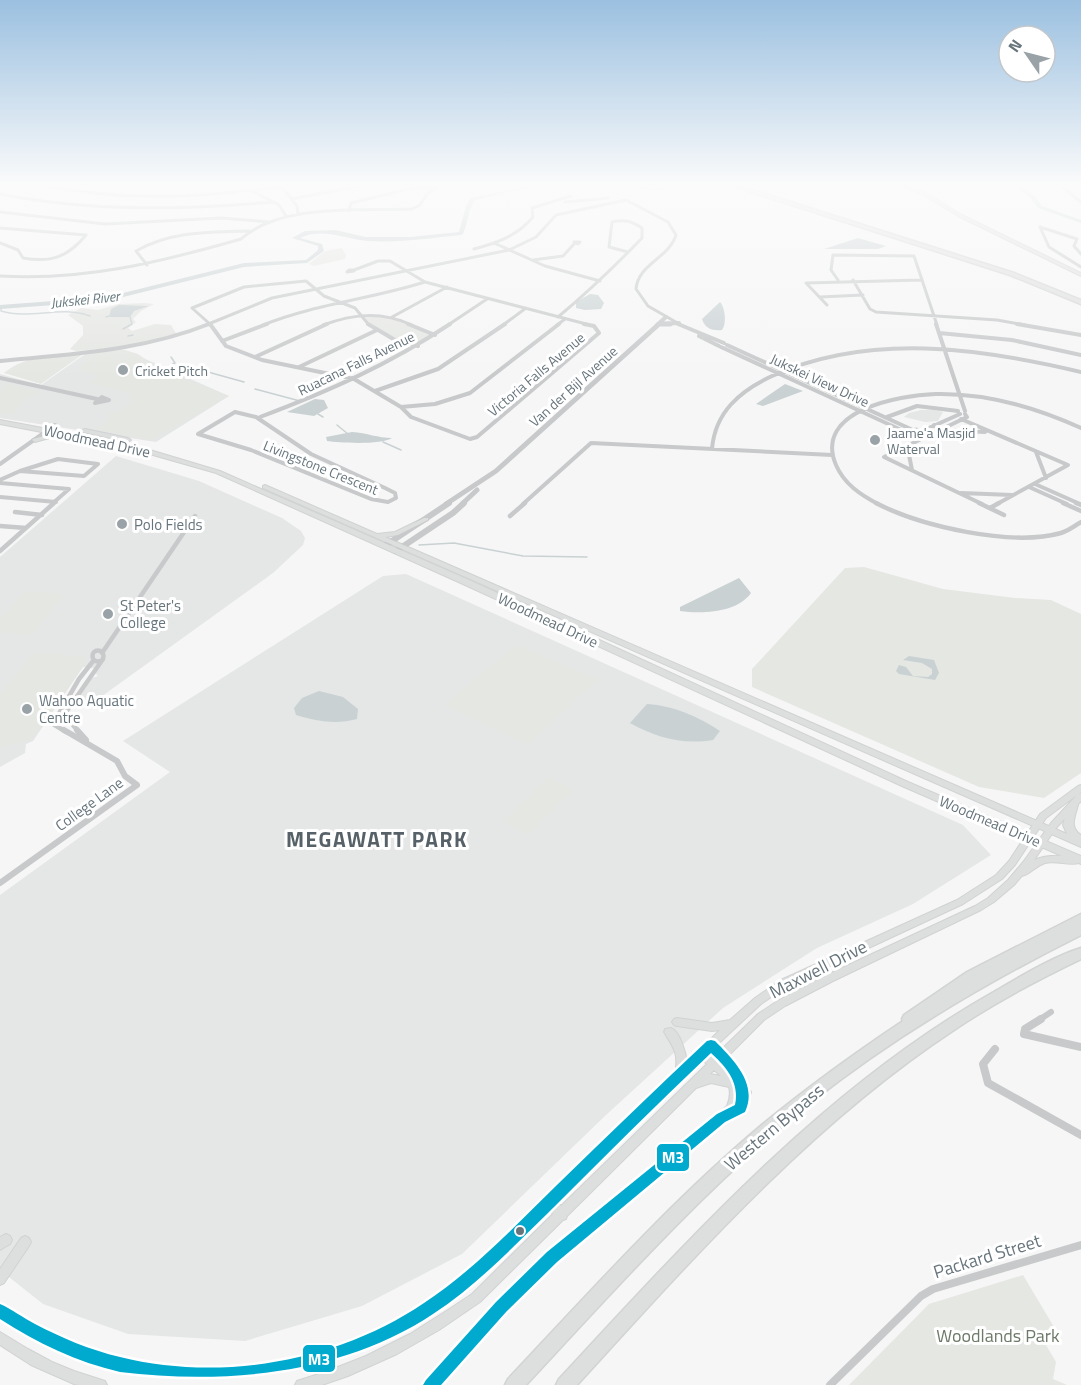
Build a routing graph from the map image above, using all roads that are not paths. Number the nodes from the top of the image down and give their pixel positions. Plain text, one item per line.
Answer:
1 (12, 248) edge
2 (75, 248) edge
3 (143, 248) edge
4 (210, 248) edge
5 (479, 248) edge
6 (500, 248) edge
7 (512, 248) edge
8 (569, 248) edge
9 (611, 248) edge
10 (632, 248) edge
11 (668, 248) edge
12 (929, 248) edge
13 (942, 248) edge
14 (1025, 248) edge
15 (1050, 248) edge
16 (474, 249) dead end
17 (504, 251) junction
18 (628, 252) junction
19 (528, 260) junction
20 (147, 265) junction
21 (1081, 267) edge
22 (354, 270) dead end
23 (406, 271) junction
24 (1081, 275) edge
25 (0, 276) edge
26 (838, 280) junction
27 (853, 280) junction
28 (921, 280) junction
29 (600, 281) junction
30 (425, 282) junction
31 (447, 287) junction
32 (315, 289) junction
33 (863, 295) junction
34 (820, 297) junction
35 (1081, 297) edge
36 (487, 299) junction
37 (342, 302) junction
38 (1081, 302) edge
39 (827, 305) dead end
40 (526, 308) junction
41 (360, 314) junction
42 (933, 315) junction
43 (392, 317) junction
44 (558, 317) junction
45 (666, 317) junction
46 (565, 319) junction
47 (210, 323) junction
48 (679, 323) junction
49 (658, 325) junction
50 (377, 330) junction
51 (695, 331) junction
52 (939, 333) junction
53 (435, 334) junction
54 (1081, 335) edge
55 (712, 338) junction
56 (707, 340) junction
57 (222, 341) junction
58 (418, 346) junction
59 (724, 346) junction
60 (944, 350) junction
61 (1081, 355) edge
62 (255, 357) junction
63 (0, 362) edge
64 (299, 367) junction
65 (783, 370) junction
66 (777, 372) junction
67 (1081, 372) edge
68 (2, 376) edge
69 (354, 379) junction
70 (375, 391) junction
71 (960, 396) junction
72 (96, 399) dead end
73 (400, 407) junction
74 (866, 408) junction
75 (861, 411) junction
76 (960, 414) junction
77 (0, 417) edge
78 (260, 417) junction
79 (887, 417) junction
80 (881, 420) junction
81 (0, 422) edge
82 (933, 425) junction
83 (52, 428) junction
84 (1081, 428) edge
85 (940, 430) junction
86 (990, 432) junction
87 (68, 433) junction
88 (918, 434) junction
89 (35, 440) junction
90 (907, 445) junction
91 (712, 449) junction
92 (1036, 452) junction
93 (832, 455) junction
94 (0, 464) edge
95 (912, 470) junction
96 (20, 471) junction
97 (496, 471) junction
98 (1046, 478) junction
99 (0, 482) edge
100 (1035, 487) junction
101 (1041, 489) junction
102 (958, 492) junction
103 (1013, 495) junction
104 (0, 497) edge
105 (56, 502) junction
106 (1081, 505) edge
107 (990, 508) junction
108 (1081, 511) edge
109 (15, 512) dead end
110 (1004, 514) dead end
111 (42, 515) junction
112 (195, 516) dead end
113 (510, 516) dead end
114 (426, 519) junction
115 (1081, 522) edge
116 (0, 526) edge
117 (26, 528) junction
118 (368, 532) junction
119 (0, 541) edge
120 (11, 542) junction
121 (387, 544) junction
122 (400, 549) junction
123 (0, 551) edge
124 (102, 656) junction
125 (87, 741) junction
126 (1081, 788) edge
127 (1081, 796) edge
128 (1073, 805) junction
129 (1036, 824) junction
130 (1050, 831) junction
131 (1027, 837) junction
132 (1081, 842) edge
133 (1042, 844) junction
134 (1081, 861) edge
135 (1022, 873) junction
136 (0, 883) edge
137 (1081, 919) edge
138 (1081, 929) edge
139 (1081, 953) edge
140 (1051, 1012) dead end
141 (677, 1022) dead end
142 (734, 1023) junction
143 (669, 1032) dead end
144 (711, 1046) junction
145 (876, 1046) junction
146 (1081, 1047) edge
147 (995, 1049) dead end
148 (701, 1054) junction
149 (722, 1056) junction
150 (713, 1064) junction
151 (680, 1076) junction
152 (735, 1084) junction
153 (691, 1087) junction
154 (721, 1118) junction
155 (1081, 1135) edge
156 (549, 1202) junction
157 (562, 1215) junction
158 (25, 1242) dead end
159 (1081, 1245) edge
160 (0, 1279) edge
161 (1, 1309) edge
162 (0, 1338) edge
163 (101, 1385) edge
164 (301, 1385) edge
165 (431, 1385) edge
166 (514, 1385) edge
167 (565, 1385) edge
168 (830, 1385) edge

1 - 2 street
3 - 20 street
4 - 20 street
5 - 16 street
6 - 17 street
7 - 17 street
8 - 19 street
9 - 18 street
10 - 18 street
11 - 45 street, Jukskei View Drive
12 - 38 highway
13 - 35 highway
14 - 24 main road
15 - 21 street
17 - 19 street
17 - 23 street
18 - 29 street
19 - 29 street
20 - 25 street
22 - 23 street, Victoria Falls Avenue
23 - 30 street, Victoria Falls Avenue
23 - 32 street
26 - 27 street
26 - 28 street
26 - 34 street
27 - 28 street
27 - 33 street
28 - 42 street
29 - 44 street
30 - 31 street, Victoria Falls Avenue
30 - 37 street
31 - 36 street, Victoria Falls Avenue
31 - 43 street
32 - 37 street
32 - 47 street
32 - 47 street
33 - 34 street
33 - 42 street
34 - 39 street
36 - 40 street, Victoria Falls Avenue
36 - 53 street, Ruacana Falls Avenue
37 - 41 street
37 - 57 street
40 - 44 street, Victoria Falls Avenue
40 - 70 street
41 - 43 street
41 - 50 street
41 - 62 street
42 - 52 street
42 - 54 street
43 - 53 street
44 - 46 street, Victoria Falls Avenue
45 - 48 street, Jukskei View Drive
45 - 49 street, Van der Bijl Avenue
46 - 73 street
46 - 73 street, Victoria Falls Avenue
47 - 57 street
47 - 63 street
48 - 49 street
48 - 51 street, Jukskei View Drive
49 - 97 street, Van der Bijl Avenue
50 - 58 street
50 - 64 street
51 - 55 street, Jukskei View Drive
51 - 56 street, Jukskei View Drive
52 - 60 street
52 - 61 street
53 - 58 street, Ruacana Falls Avenue
55 - 56 street
55 - 59 street, Jukskei View Drive
56 - 59 street, Jukskei View Drive
57 - 62 street
58 - 69 street, Ruacana Falls Avenue
59 - 65 street, Jukskei View Drive
59 - 66 street, Jukskei View Drive
60 - 65 street
60 - 67 street
60 - 71 street
62 - 64 street
64 - 69 street
65 - 66 street
65 - 74 street, Jukskei View Drive
66 - 75 street, Jukskei View Drive
66 - 91 street
68 - 72 street
69 - 70 street
69 - 78 street, Ruacana Falls Avenue
70 - 73 street
71 - 74 street
71 - 76 street
71 - 84 street
74 - 75 street
74 - 79 street, Jukskei View Drive
75 - 80 street, Jukskei View Drive
75 - 93 street
76 - 79 street
76 - 82 street
76 - 85 street
76 - 86 street
77 - 83 main road, Woodmead Drive
78 - 78 street, Livingstone Crescent
79 - 80 street
79 - 88 street, Jukskei View Drive
80 - 88 street, Jukskei View Drive
81 - 83 main road, Woodmead Drive
82 - 85 street
82 - 88 street
83 - 87 main road, Woodmead Drive
83 - 89 street
83 - 118 main road, Woodmead Drive
85 - 86 street
85 - 88 street
86 - 92 street
87 - 89 main road
87 - 121 main road, Woodmead Drive
88 - 90 street
89 - 94 street
90 - 95 street
90 - 95 street
91 - 93 street
91 - 113 street
92 - 98 street
92 - 98 street
93 - 115 street
95 - 102 street
96 - 96 street
96 - 99 street
97 - 114 street, Van der Bijl Avenue
97 - 122 street, Van der Bijl Avenue
98 - 100 street
99 - 105 street
100 - 101 street
100 - 103 street
101 - 106 street
101 - 108 street
102 - 103 street
102 - 107 street
103 - 107 street
104 - 105 street
105 - 111 street
107 - 110 street
109 - 111 street
111 - 117 street
112 - 124 street
114 - 118 main road
114 - 121 street, Van der Bijl Avenue
116 - 117 street
117 - 120 street
118 - 121 main road, Woodmead Drive
119 - 120 street
120 - 123 street
121 - 122 main road, Woodmead Drive
122 - 129 main road, Woodmead Drive
122 - 131 main road, Woodmead Drive
124 - 125 street, College Lane
124 - 125 street, College Lane
125 - 136 street, College Lane
126 - 129 main road, Maxwell Drive
127 - 128 main road, Maxwell Drive
128 - 130 main road, Maxwell Drive
128 - 132 main road
129 - 130 main road, Woodmead Drive
129 - 131 main road, Maxwell Drive
130 - 132 main road, Woodmead Drive
130 - 133 main road, Maxwell Drive
131 - 133 main road, Woodmead Drive
131 - 142 main road, Maxwell Drive
133 - 134 main road, Woodmead Drive
133 - 135 main road, Maxwell Drive
134 - 135 main road
135 - 149 main road, Maxwell Drive
137 - 145 highway
138 - 145 highway, Western Bypass
139 - 167 highway, Western Bypass
140 - 146 street
141 - 142 main road
142 - 144 main road, Maxwell Drive
143 - 151 main road
144 - 148 main road, Maxwell Drive
144 - 149 main road
145 - 166 highway, Western Bypass
147 - 155 street
148 - 150 main road
148 - 151 main road, Maxwell Drive
149 - 150 main road, Maxwell Drive
149 - 154 main road
150 - 152 main road
150 - 153 main road, Maxwell Drive
151 - 156 main road, Maxwell Drive
152 - 153 main road
152 - 154 main road
153 - 157 main road, Maxwell Drive
154 - 165 main road
156 - 157 main road
156 - 161 main road, Maxwell Drive
157 - 164 main road, Maxwell Drive
158 - 160 main road
159 - 168 street, Packard Street
162 - 163 main road

